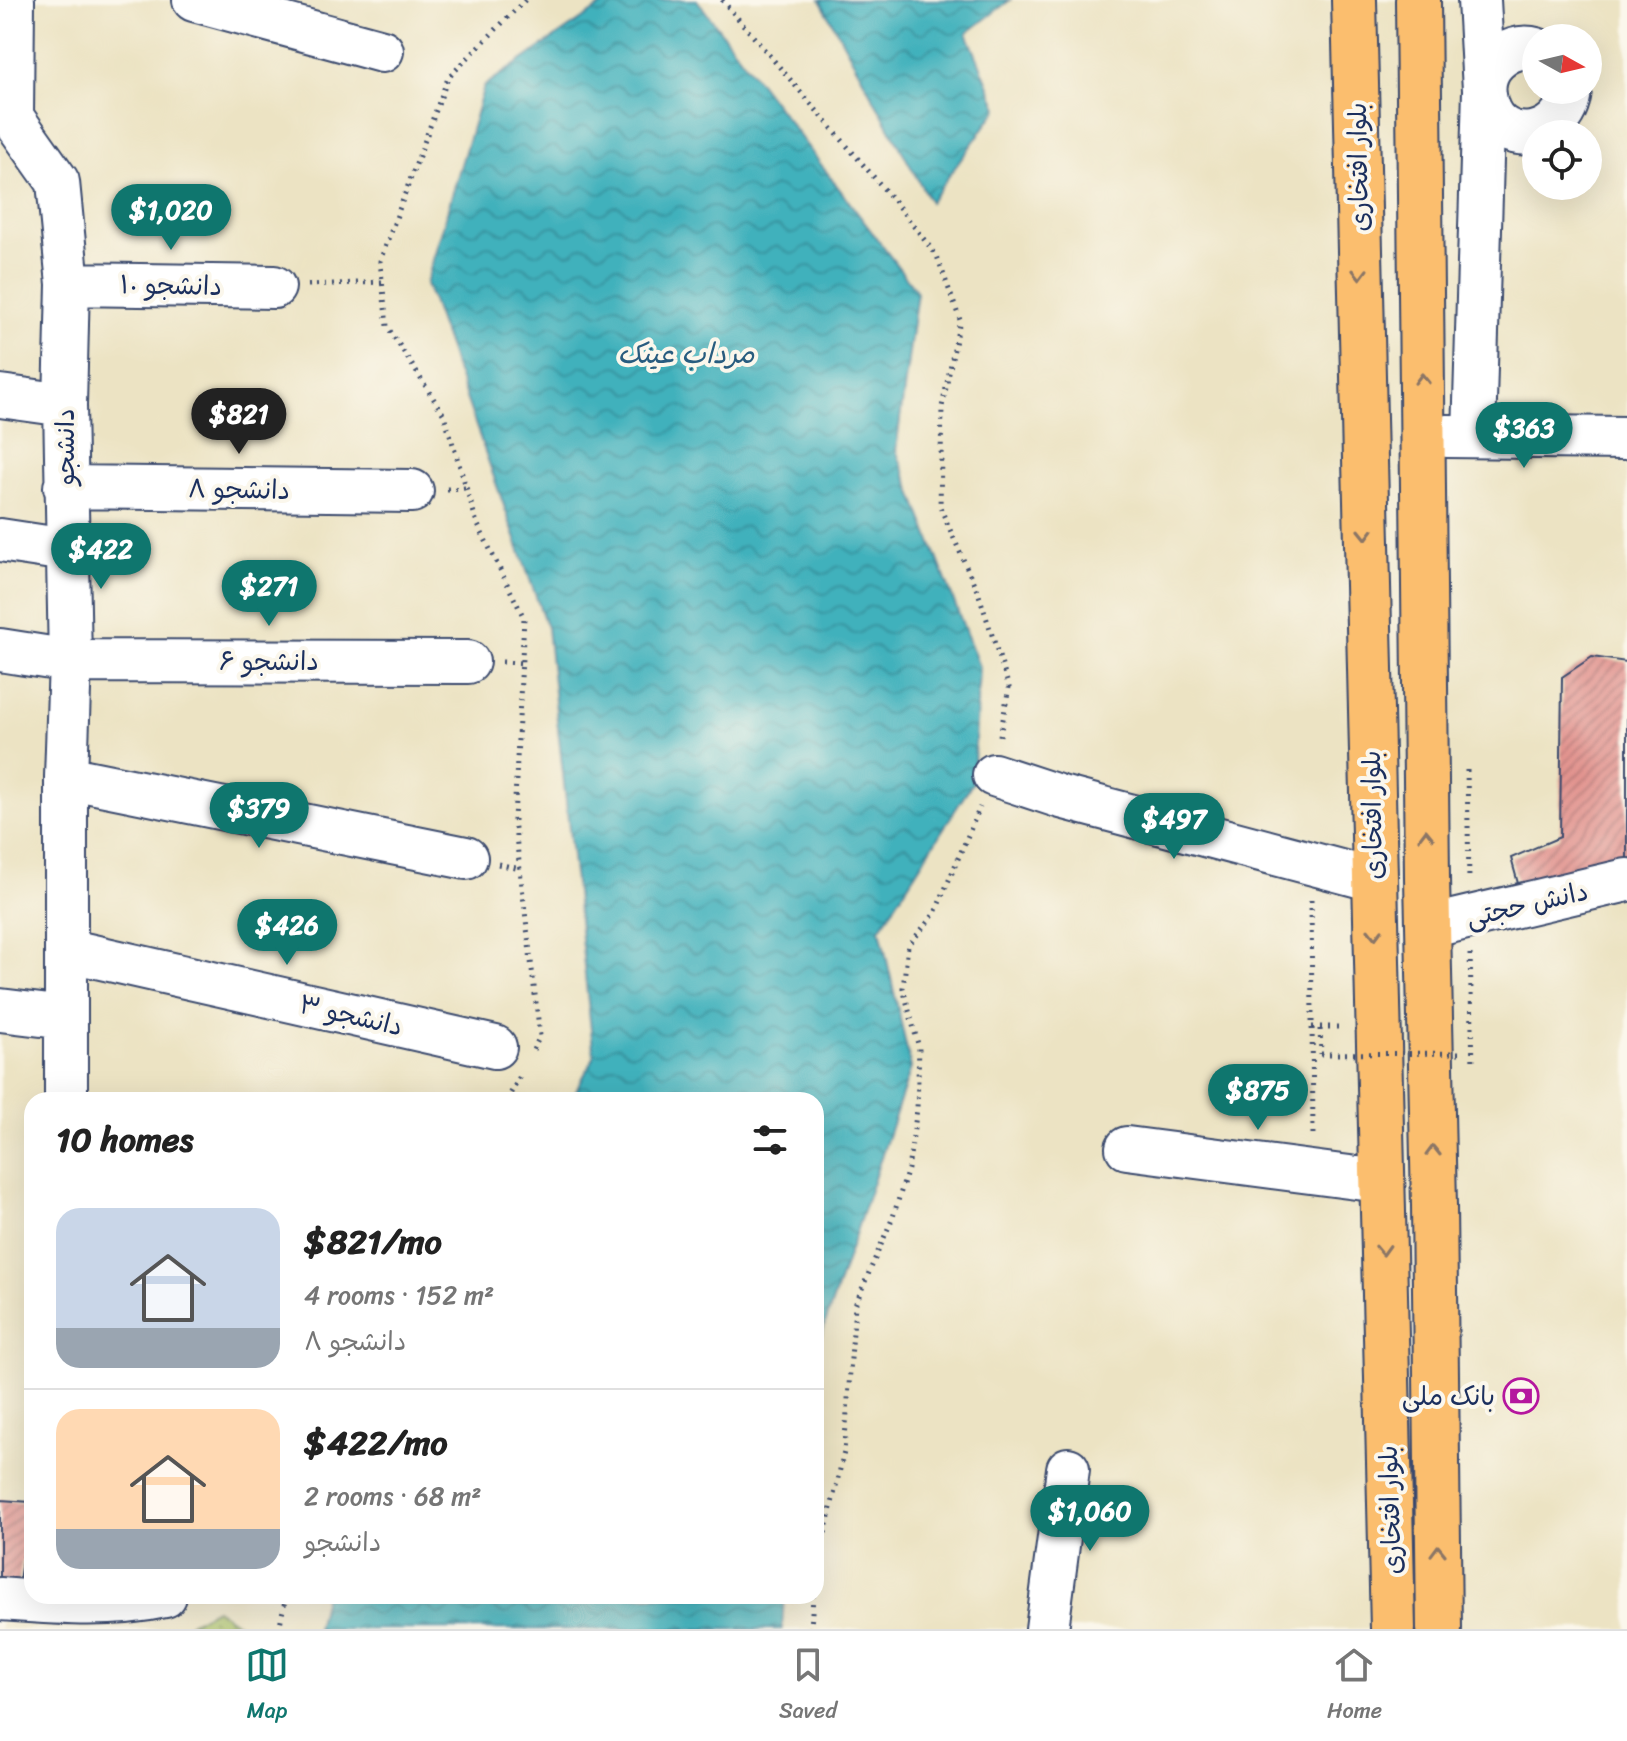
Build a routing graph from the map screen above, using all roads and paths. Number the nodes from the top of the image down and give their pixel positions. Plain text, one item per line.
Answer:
1 (13, 0) edge
2 (194, 0) edge
3 (525, 0) edge
4 (722, 0) edge
5 (1354, 0) edge
6 (1418, 0) edge
7 (1479, 0) edge
8 (1522, 49) edge
9 (382, 51) dead end
10 (1484, 90) junction
11 (1568, 104) edge
12 (6, 117) edge
13 (380, 261) dead end
14 (383, 282) dead end
15 (68, 284) junction
16 (274, 287) joint
17 (0, 396) edge
18 (65, 405) junction
19 (1422, 436) junction
20 (1474, 436) junction
21 (1627, 438) edge
22 (65, 487) junction
23 (412, 491) dead end
24 (0, 540) edge
25 (66, 550) junction
26 (0, 650) edge
27 (70, 661) junction
28 (468, 662) dead end
29 (994, 775) junction
30 (66, 777) junction
31 (466, 858) dead end
32 (1311, 863) junction
33 (1374, 880) junction
34 (1627, 880) edge
35 (1448, 922) junction
36 (66, 950) junction
37 (0, 1010) edge
38 (66, 1018) junction
39 (1312, 1027) junction
40 (495, 1047) dead end
41 (1465, 1053) dead end
42 (1473, 1065) dead end
43 (66, 1092) edge
44 (1127, 1148) dead end
45 (1313, 1173) junction
46 (1380, 1181) junction
47 (1068, 1469) dead end
48 (824, 1538) edge
49 (0, 1599) edge
50 (24, 1603) edge
51 (30, 1604) edge
52 (124, 1604) edge
53 (284, 1604) edge
54 (813, 1604) edge
55 (67, 1610) edge
56 (279, 1629) edge
57 (811, 1629) edge
58 (1047, 1629) edge
59 (1393, 1629) edge
60 (1439, 1629) edge

1 - 12 street, دانشجو
2 - 9 street
3 - 13 path
4 - 29 path
5 -> 33 highway, بلوار افتخاری
19 -> 6 highway, بلوار افتخاری
7 - 10 street
8 - 10 street
10 - 11 street
10 - 20 street
12 - 15 street, دانشجو
14 - 16 path
15 - 16 street, دانشجو ۱۰
15 - 18 street, دانشجو
17 - 18 street
18 - 22 street, دانشجو
19 - 20 street
35 -> 19 highway, بلوار افتخاری
20 - 21 street
22 - 23 street, دانشجو ۸
22 - 25 street, دانشجو
24 - 25 street
25 - 27 street, دانشجو
26 - 27 street, دانشجو ۶
27 - 28 street, دانشجو ۶
27 - 30 street, دانشجو
29 - 32 street
29 - 48 path
30 - 31 street
30 - 36 street, دانشجو
32 - 33 street
32 - 39 path
33 -> 46 highway, بلوار افتخاری
34 - 35 street, دانش حجتی
35 - 42 path
60 -> 35 highway, بلوار افتخاری
36 - 38 street, دانشجو
36 - 40 street, دانشجو ۳
37 - 38 street
38 - 43 street, دانشجو
39 - 41 path, bridge
39 - 45 path
44 - 45 street
45 - 46 street
46 -> 59 highway, بلوار افتخاری
47 - 58 street
49 - 50 street
51 - 55 street
52 - 55 street
53 - 56 path
54 - 57 path

